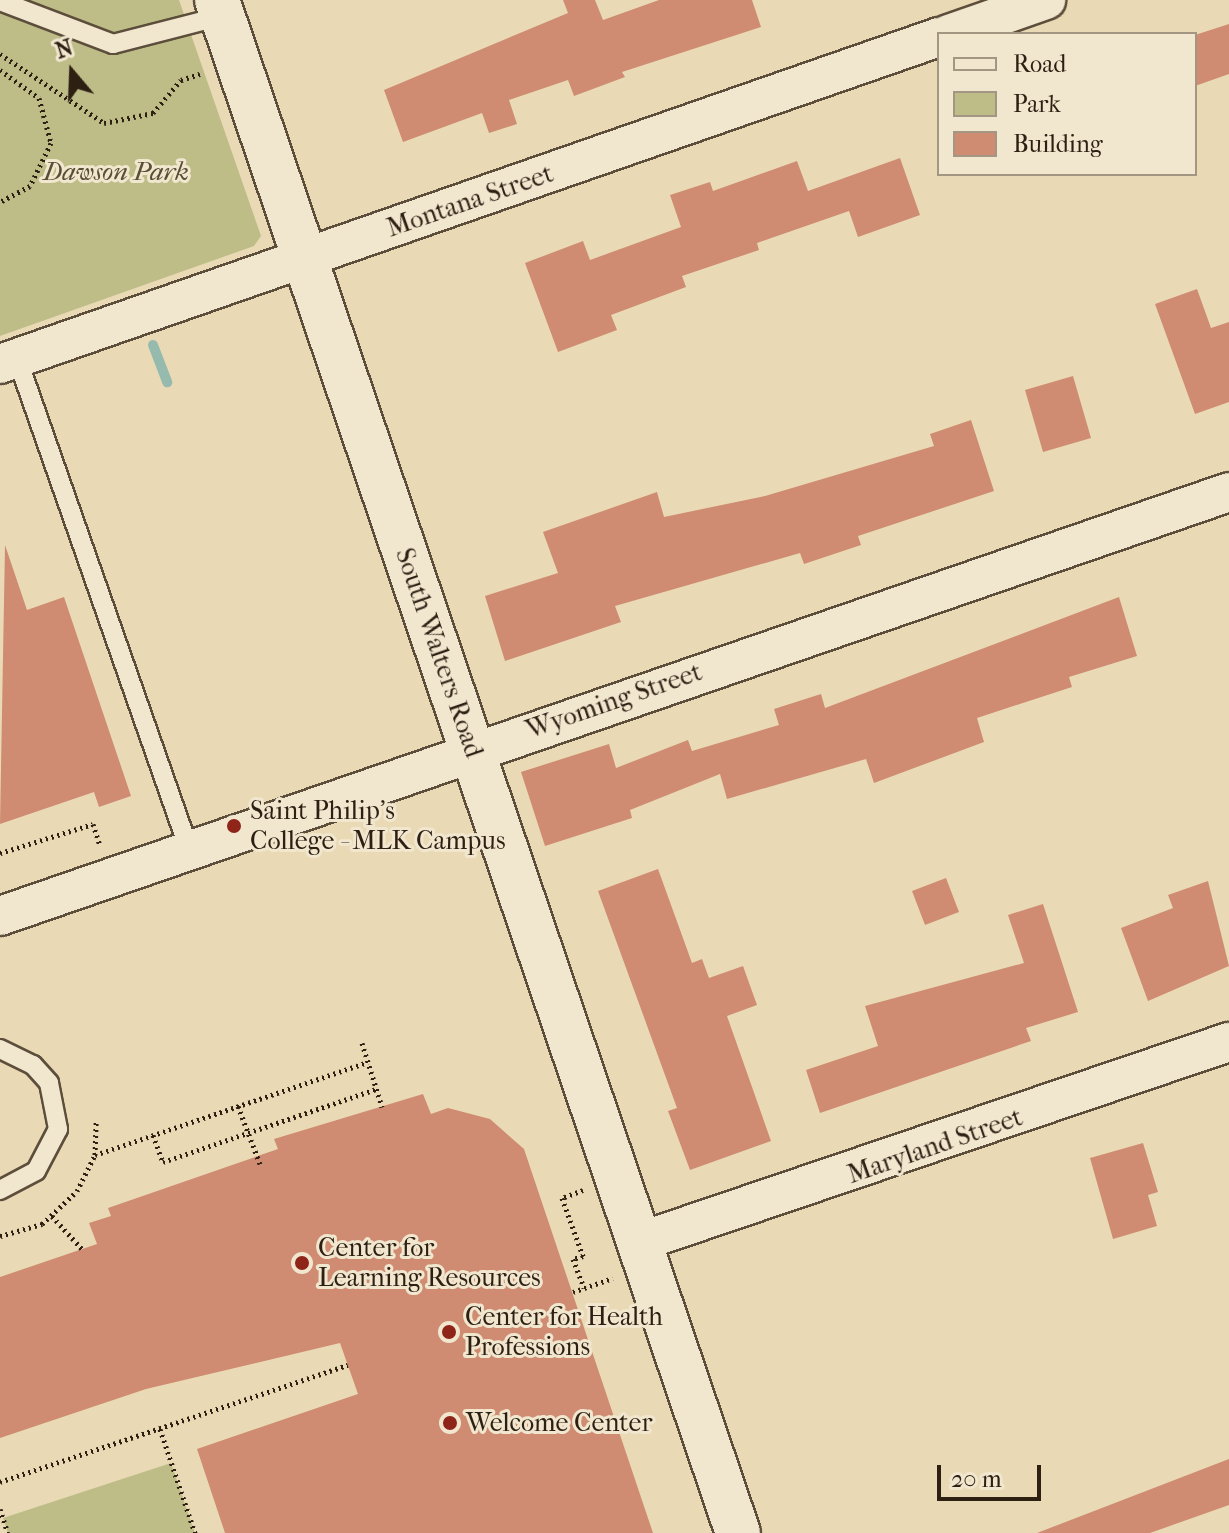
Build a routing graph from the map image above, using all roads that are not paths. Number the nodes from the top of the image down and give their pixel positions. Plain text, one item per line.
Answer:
1 (1046, 0) edge
2 (0, 1) edge
3 (220, 8) edge
4 (955, 32) edge
5 (937, 38) edge
6 (305, 259) junction
7 (8, 361) edge
8 (1229, 492) edge
9 (472, 750) junction
10 (190, 852) junction
11 (0, 916) edge
12 (1229, 1042) edge
13 (0, 1049) edge
14 (0, 1190) edge
15 (639, 1242) junction
16 (738, 1533) edge

1 - 4 street
2 - 3 lane
3 - 6 main road, South Walters Road
5 - 6 street, Montana Street
6 - 7 street, Montana Street
6 - 9 main road, South Walters Road
7 - 10 lane
8 - 9 street, Wyoming Street
9 - 10 street, Wyoming Street
9 - 15 main road, South Walters Road
10 - 11 street, Wyoming Street
12 - 15 street, Maryland Street
13 - 14 lane
15 - 16 main road, South Walters Road

